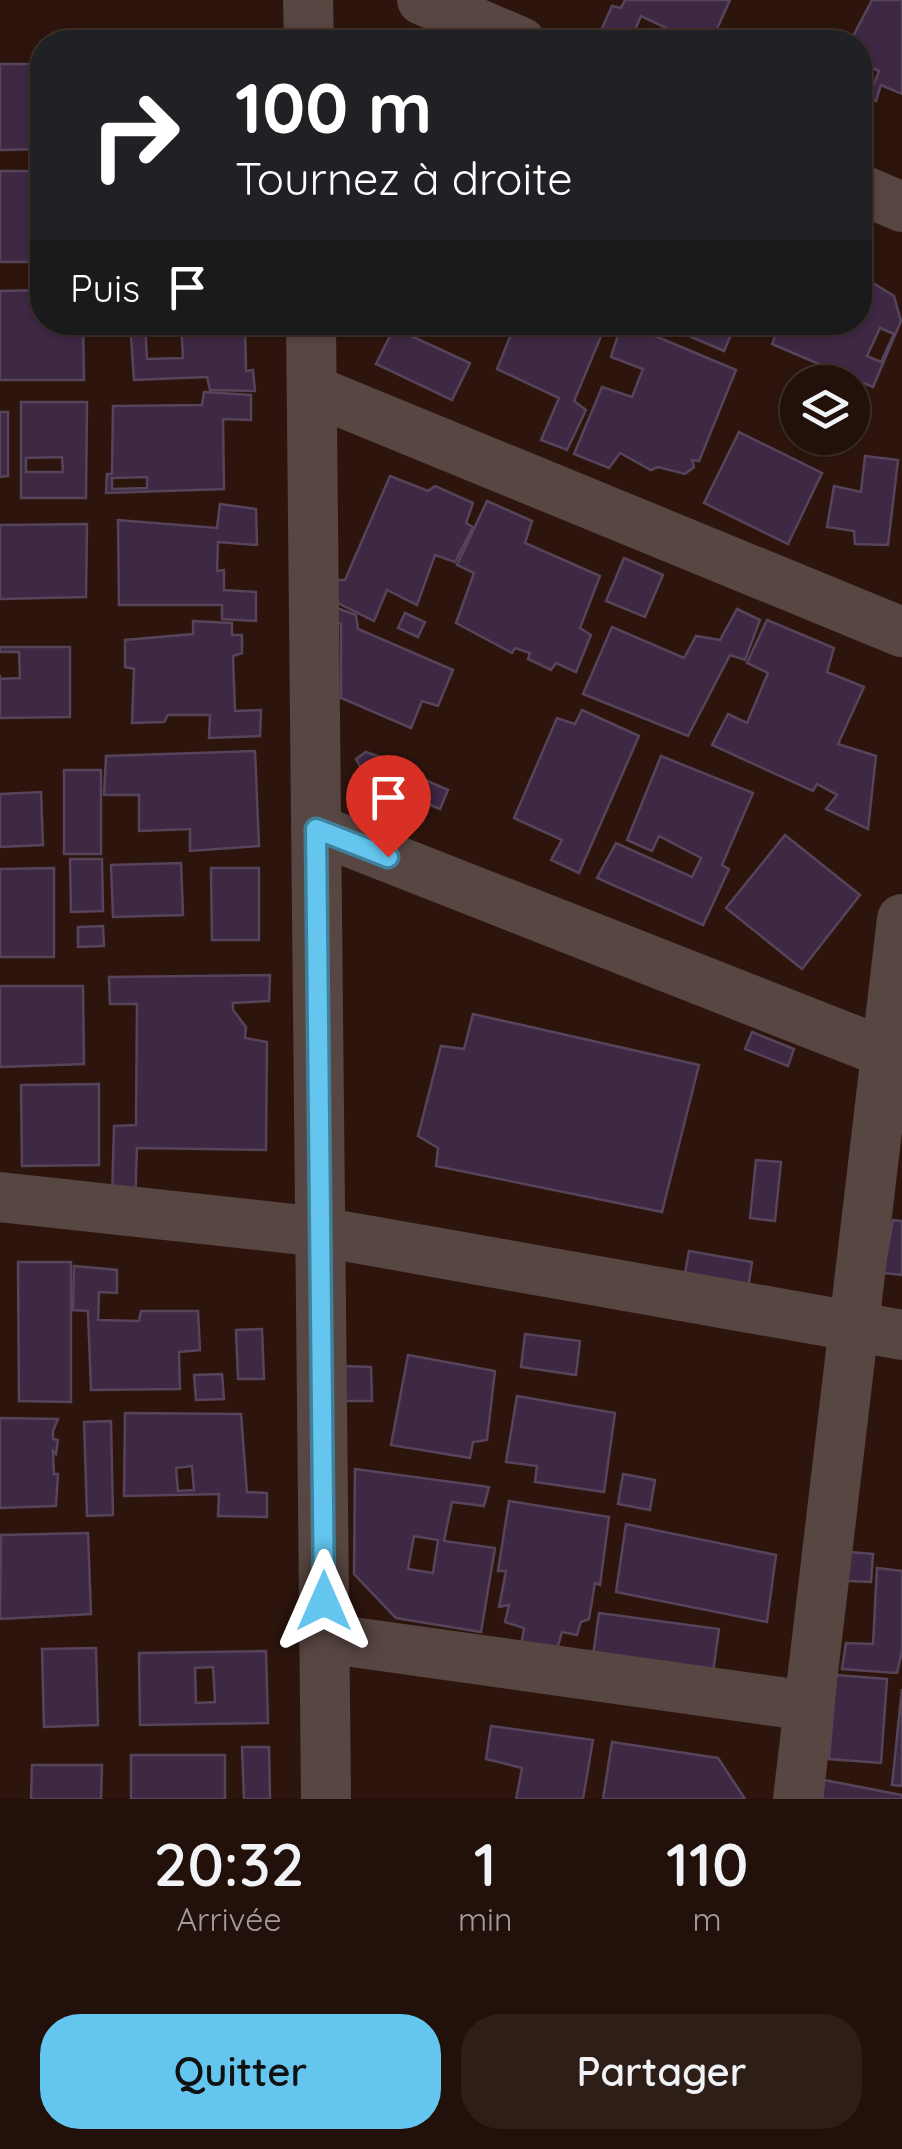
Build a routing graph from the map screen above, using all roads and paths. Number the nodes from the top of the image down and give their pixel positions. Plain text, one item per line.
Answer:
1 (308, 0) edge
2 (422, 0) edge
3 (309, 30) edge
4 (493, 30) edge
5 (872, 194) edge
6 (902, 207) edge
7 (312, 335) edge
8 (312, 390) junction
9 (902, 632) edge
10 (316, 829) junction
11 (902, 919) edge
12 (886, 1053) junction
13 (0, 1197) edge
14 (321, 1232) junction
15 (854, 1326) junction
16 (902, 1335) edge
17 (324, 1638) junction
18 (809, 1706) junction
19 (326, 1799) edge
20 (798, 1799) edge

1 - 3 street
2 - 4 street
5 - 6 street
7 - 8 street
8 - 9 street
8 - 10 street
10 - 12 street
10 - 14 street
11 - 12 street
12 - 15 street
13 - 14 street
14 - 15 street
14 - 17 street
15 - 16 street
15 - 18 street
17 - 18 street
17 - 19 street
18 - 20 street

